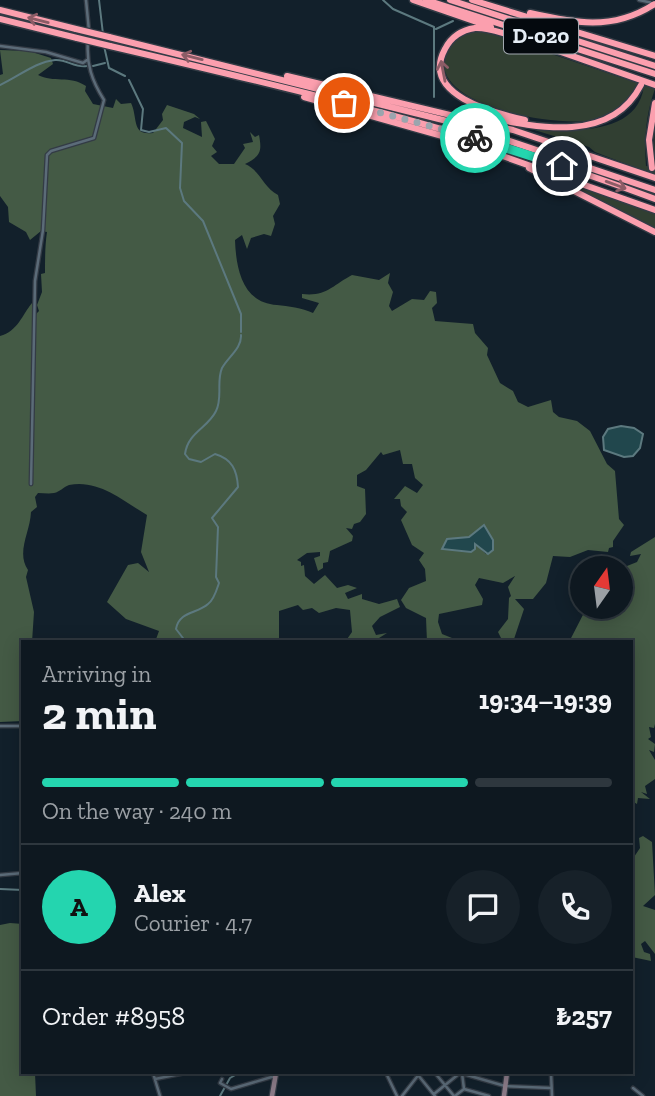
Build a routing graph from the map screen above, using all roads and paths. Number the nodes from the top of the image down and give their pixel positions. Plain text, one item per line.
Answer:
1 (86, 0) edge
2 (413, 0) edge
3 (426, 0) edge
4 (450, 0) edge
5 (474, 0) edge
6 (639, 0) edge
7 (654, 4) edge
8 (0, 10) edge
9 (0, 19) edge
10 (523, 38) junction
11 (0, 46) edge
12 (655, 56) edge
13 (88, 60) junction
14 (655, 66) edge
15 (240, 68) junction
16 (655, 74) edge
17 (245, 78) junction
18 (642, 85) dead end
19 (655, 85) edge
20 (368, 96) junction
21 (655, 103) edge
22 (589, 125) junction
23 (425, 130) junction
24 (652, 168) dead end
25 (655, 178) edge
26 (655, 190) edge
27 (655, 199) edge
28 (655, 210) edge
29 (655, 232) edge
30 (31, 484) dead end
31 (0, 726) edge
32 (21, 726) edge
33 (21, 873) edge
34 (0, 875) edge
35 (153, 1074) edge
36 (181, 1074) edge
37 (275, 1074) edge
38 (386, 1074) edge
39 (419, 1074) edge
40 (436, 1074) edge
41 (461, 1074) edge
42 (462, 1074) edge
43 (465, 1074) edge
44 (507, 1074) edge
45 (551, 1074) edge
46 (155, 1079) junction
47 (222, 1082) dead end
48 (445, 1085) junction
49 (505, 1086) junction
50 (551, 1088) junction
51 (633, 1088) dead end
52 (464, 1089) junction
53 (434, 1095) edge
54 (160, 1096) edge
55 (272, 1096) edge
56 (397, 1096) edge
57 (402, 1096) edge
58 (454, 1096) edge
59 (489, 1096) edge
60 (504, 1096) edge
61 (552, 1096) edge
62 (643, 1096) edge

1 - 13 street
2 - 10 highway
3 - 16 highway, D-020
4 - 14 highway, D-020
5 - 7 highway
5 - 12 highway
6 - 7 street
15 -> 8 highway, bridge
9 - 17 highway, bridge
10 - 19 highway
22 -> 10 highway
11 - 13 street
13 - 30 street
15 - 20 highway
15 - 26 highway
17 - 23 highway
17 -> 27 highway
18 - 22 highway
20 - 22 highway
20 - 25 highway
21 - 24 highway
23 - 28 highway
23 - 29 highway
31 - 32 street
33 - 34 street
35 - 46 street
36 - 46 street
37 - 47 street
37 - 55 street
38 - 56 street
39 - 53 street
39 - 57 street
40 - 48 street
41 - 48 street
42 - 52 street
43 - 49 street
44 - 49 street
45 - 50 street
46 - 54 street
48 - 53 street
48 - 58 street
49 - 50 street
49 - 60 street
50 - 61 street
51 - 62 street
52 - 58 street
52 - 59 street

